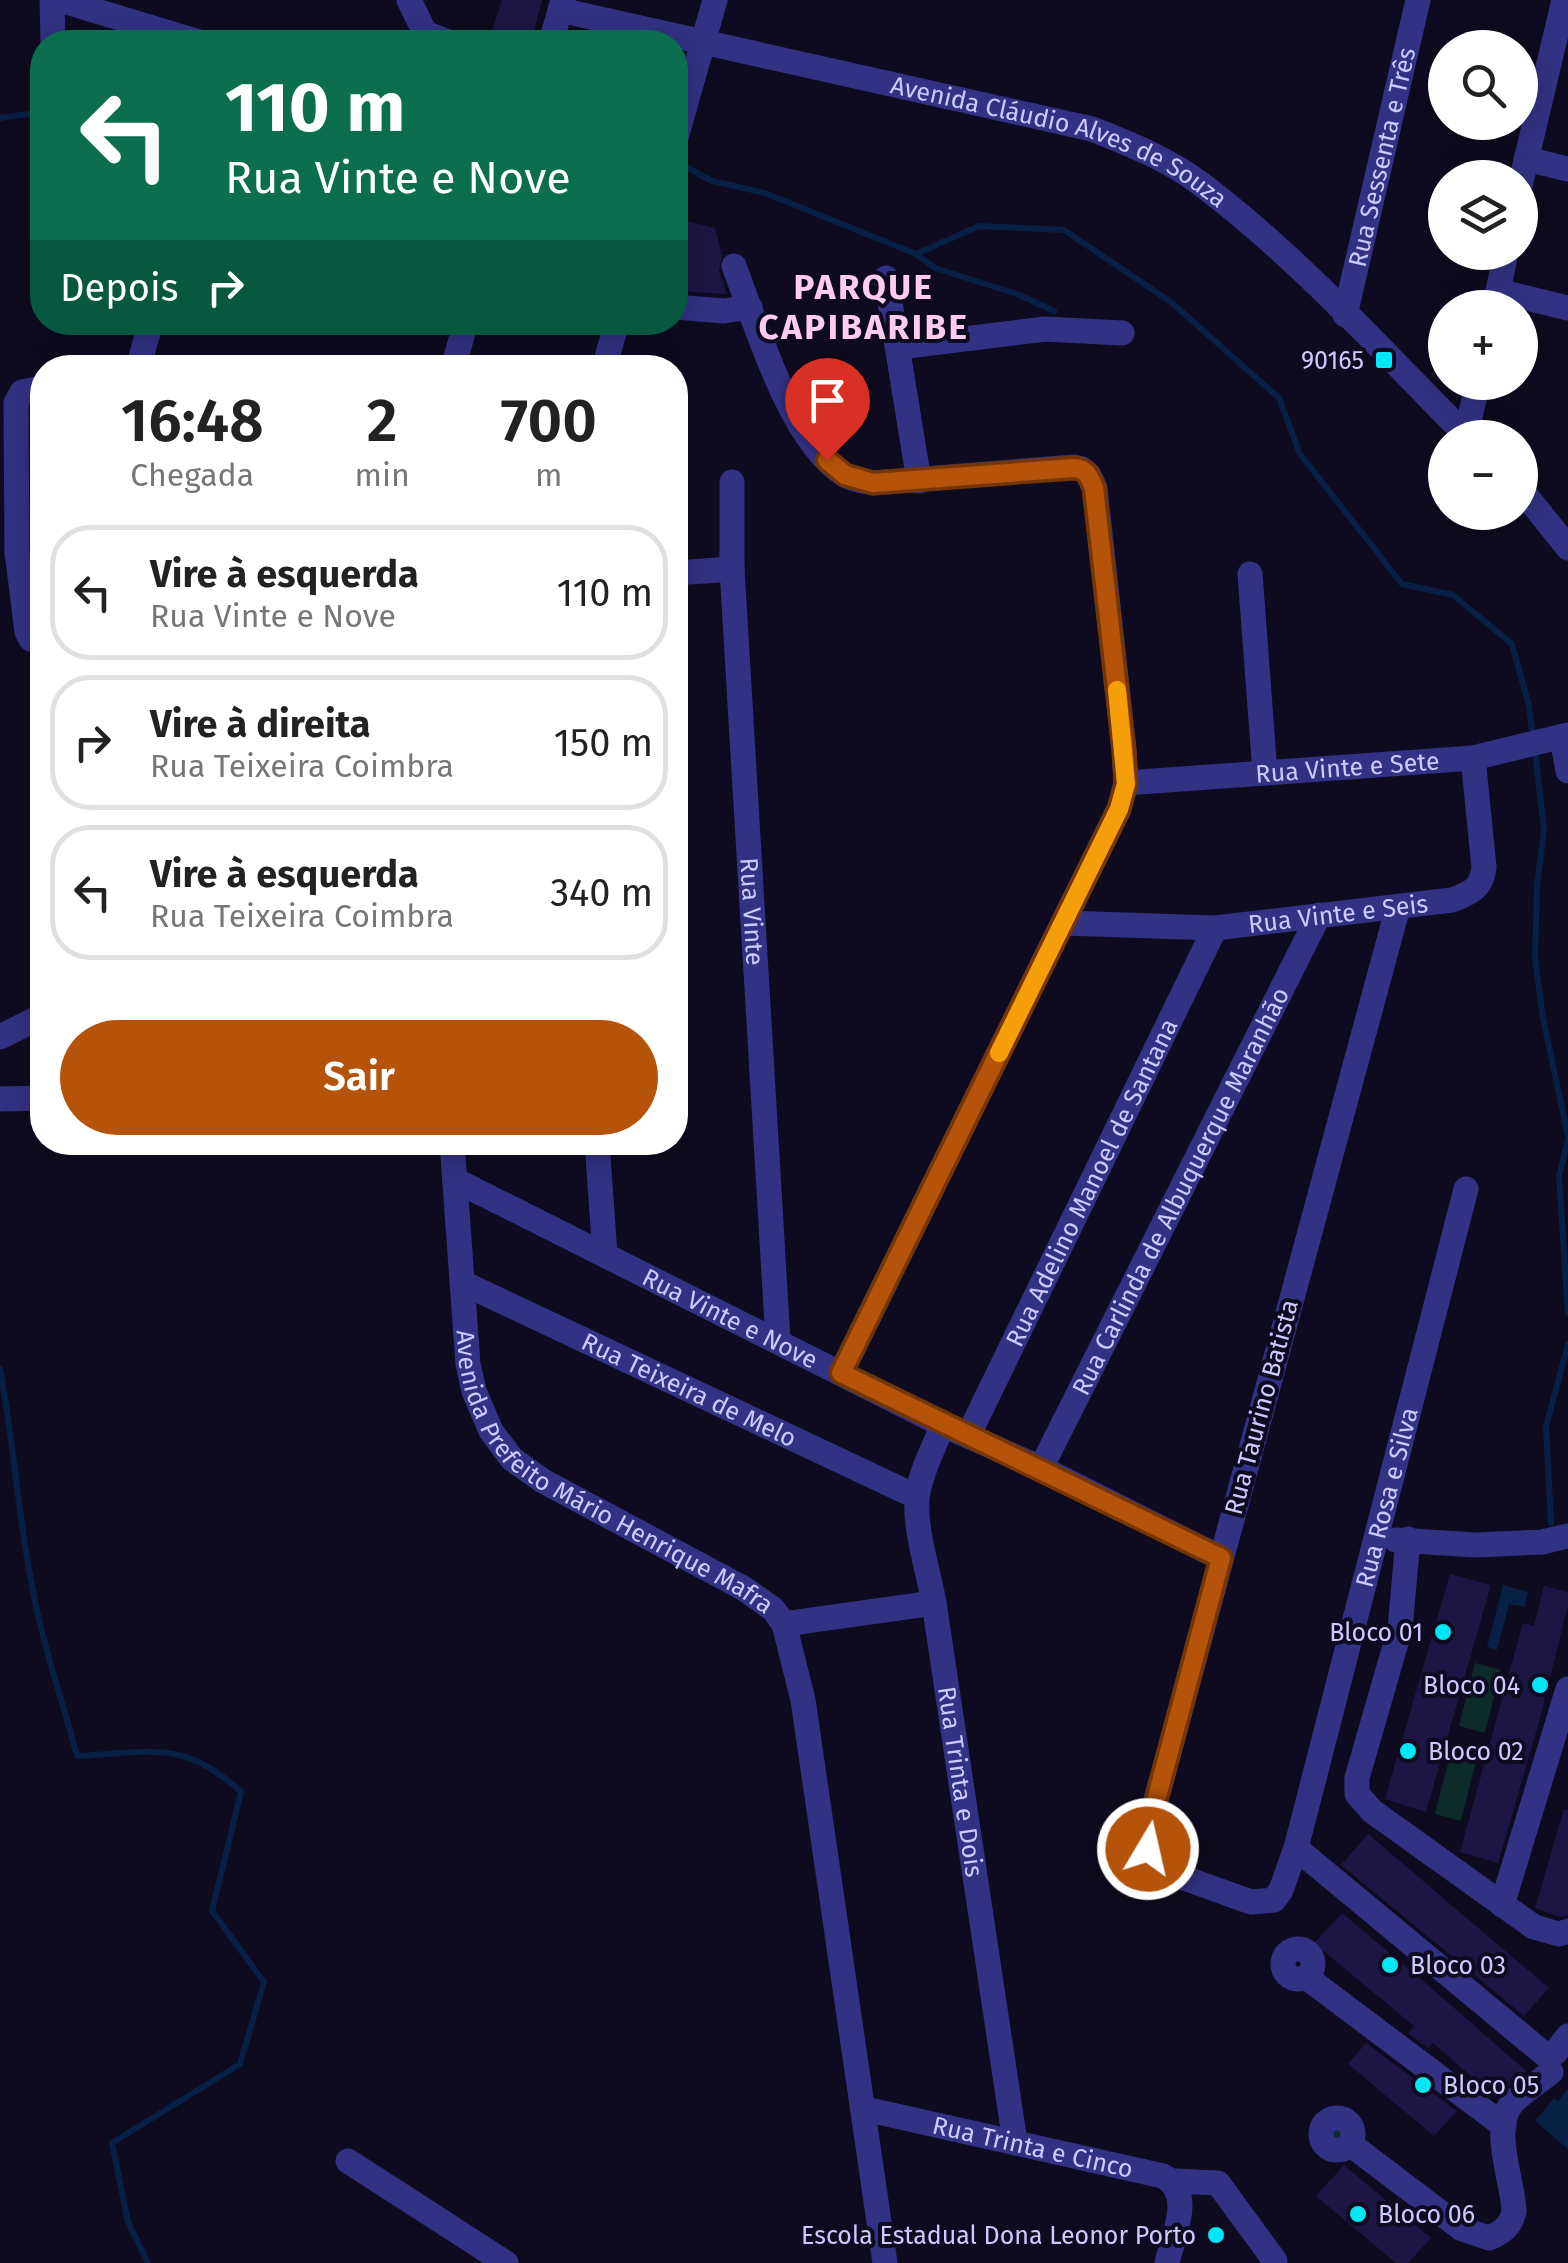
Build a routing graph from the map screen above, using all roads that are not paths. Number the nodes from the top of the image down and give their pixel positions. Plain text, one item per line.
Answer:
1 (52, 0) edge
2 (60, 0) edge
3 (409, 0) edge
4 (715, 0) edge
5 (1418, 0) edge
6 (561, 5) edge
7 (1563, 14) edge
8 (53, 30) edge
9 (159, 30) edge
10 (424, 30) edge
11 (554, 30) edge
12 (653, 30) edge
13 (688, 40) edge
14 (704, 44) junction
15 (688, 98) edge
16 (1526, 160) edge
17 (1538, 163) edge
18 (1568, 170) edge
19 (734, 266) dead end
20 (886, 278) dead end
21 (1538, 304) edge
22 (750, 307) junction
23 (1568, 308) edge
24 (688, 309) edge
25 (1345, 315) junction
26 (1122, 333) dead end
27 (899, 347) junction
28 (30, 390) edge
29 (1452, 420) edge
30 (918, 481) junction
31 (732, 482) dead end
32 (1538, 510) edge
33 (1568, 548) edge
34 (9, 550) edge
35 (732, 570) junction
36 (688, 572) edge
37 (1250, 574) dead end
38 (30, 619) edge
39 (1558, 738) edge
40 (1473, 758) junction
41 (1568, 771) edge
42 (1265, 774) junction
43 (1126, 784) junction
44 (1398, 907) junction
45 (1319, 915) junction
46 (1064, 923) junction
47 (1215, 928) junction
48 (30, 1022) edge
49 (0, 1037) edge
50 (30, 1098) edge
51 (0, 1099) edge
52 (453, 1155) edge
53 (598, 1155) edge
54 (455, 1180) junction
55 (1466, 1188) dead end
56 (606, 1255) junction
57 (463, 1283) junction
58 (778, 1340) junction
59 (841, 1373) junction
60 (943, 1425) junction
61 (968, 1436) junction
62 (1040, 1468) junction
63 (917, 1497) junction
64 (1568, 1536) edge
65 (1408, 1539) junction
66 (1376, 1542) junction
67 (1221, 1558) junction
68 (934, 1603) junction
69 (784, 1624) junction
70 (1568, 1688) edge
71 (1296, 1848) junction
72 (1251, 1902) joint
73 (1502, 1905) junction
74 (1568, 1931) edge
75 (1306, 1977) dead end
76 (1562, 2061) edge
77 (865, 2110) junction
78 (1504, 2126) junction
79 (1014, 2142) junction
80 (1350, 2144) dead end
81 (348, 2161) dead end
82 (1174, 2182) junction
83 (888, 2262) edge
84 (1275, 2262) edge
85 (506, 2263) edge
86 (1167, 2263) edge

1 - 8 street
2 - 9 street
3 - 10 street
4 - 14 street
5 - 25 street, Rua Sessenta e Três
6 - 11 street
6 - 12 street, Avenida Cláudio Alves de Souza
7 - 16 street
13 - 14 street, Avenida Cláudio Alves de Souza
14 - 15 street
14 - 25 street, Avenida Cláudio Alves de Souza
17 - 18 street
19 - 22 street
20 - 27 street
21 - 23 street
22 - 24 street
22 - 30 street
25 - 29 street, Avenida Cláudio Alves de Souza
26 - 27 street
27 - 30 street
28 - 34 street
30 - 43 street
31 - 35 street, Rua Vinte
32 - 33 street
34 - 38 street
35 - 36 street
35 - 58 street, Rua Vinte
37 - 42 street
39 - 40 street, Rua Vinte e Sete
39 - 41 street
40 - 42 street, Rua Vinte e Sete
40 - 44 street, Rua Vinte e Seis
42 - 43 street, Rua Vinte e Sete
43 - 46 street
44 - 45 street, Rua Vinte e Seis
44 - 67 street, Rua Taurino Batista
45 - 47 street, Rua Vinte e Seis
45 - 62 street, Rua Carlinda de Albuquerque Maranhão
46 - 47 street, Rua Vinte e Seis
46 - 59 street
47 - 61 street, Rua Adelino Manoel de Santana
48 - 49 street
50 - 51 street
52 - 54 street, Avenida Prefeito Mário Henrique Mafra
53 - 56 street
54 - 56 street, Rua Vinte e Nove
54 - 57 street, Avenida Prefeito Mário Henrique Mafra
55 - 66 street, Rua Rosa e Silva
56 - 58 street, Rua Vinte e Nove
57 - 63 street, Rua Teixeira de Melo
57 - 69 street, Avenida Prefeito Mário Henrique Mafra
58 - 59 street, Rua Vinte e Nove
59 - 60 street, Rua Vinte e Nove
60 - 61 street, Rua Vinte e Nove
60 - 63 street, Rua Trinta e Dois
61 - 62 street, Rua Vinte e Nove
62 - 67 street, Rua Vinte e Nove
63 - 68 street, Rua Trinta e Dois
64 - 65 street
65 - 66 street
65 - 73 street
66 - 71 street, Rua Rosa e Silva
67 - 72 street, Rua Taurino Batista
68 - 69 street
68 - 79 street, Rua Trinta e Dois
69 - 77 street, Avenida Prefeito Mário Henrique Mafra
70 - 73 street
71 - 72 street, Rua Rosa e Silva
71 - 76 street
73 - 74 street
75 - 78 street
76 - 78 street
77 - 79 street, Rua Trinta e Cinco
77 - 83 street, Avenida Prefeito Mário Henrique Mafra
78 - 80 street
79 - 82 street, Rua Trinta e Cinco
81 - 85 street
82 - 84 street, Rua Trinta e Cinco
82 - 86 street

